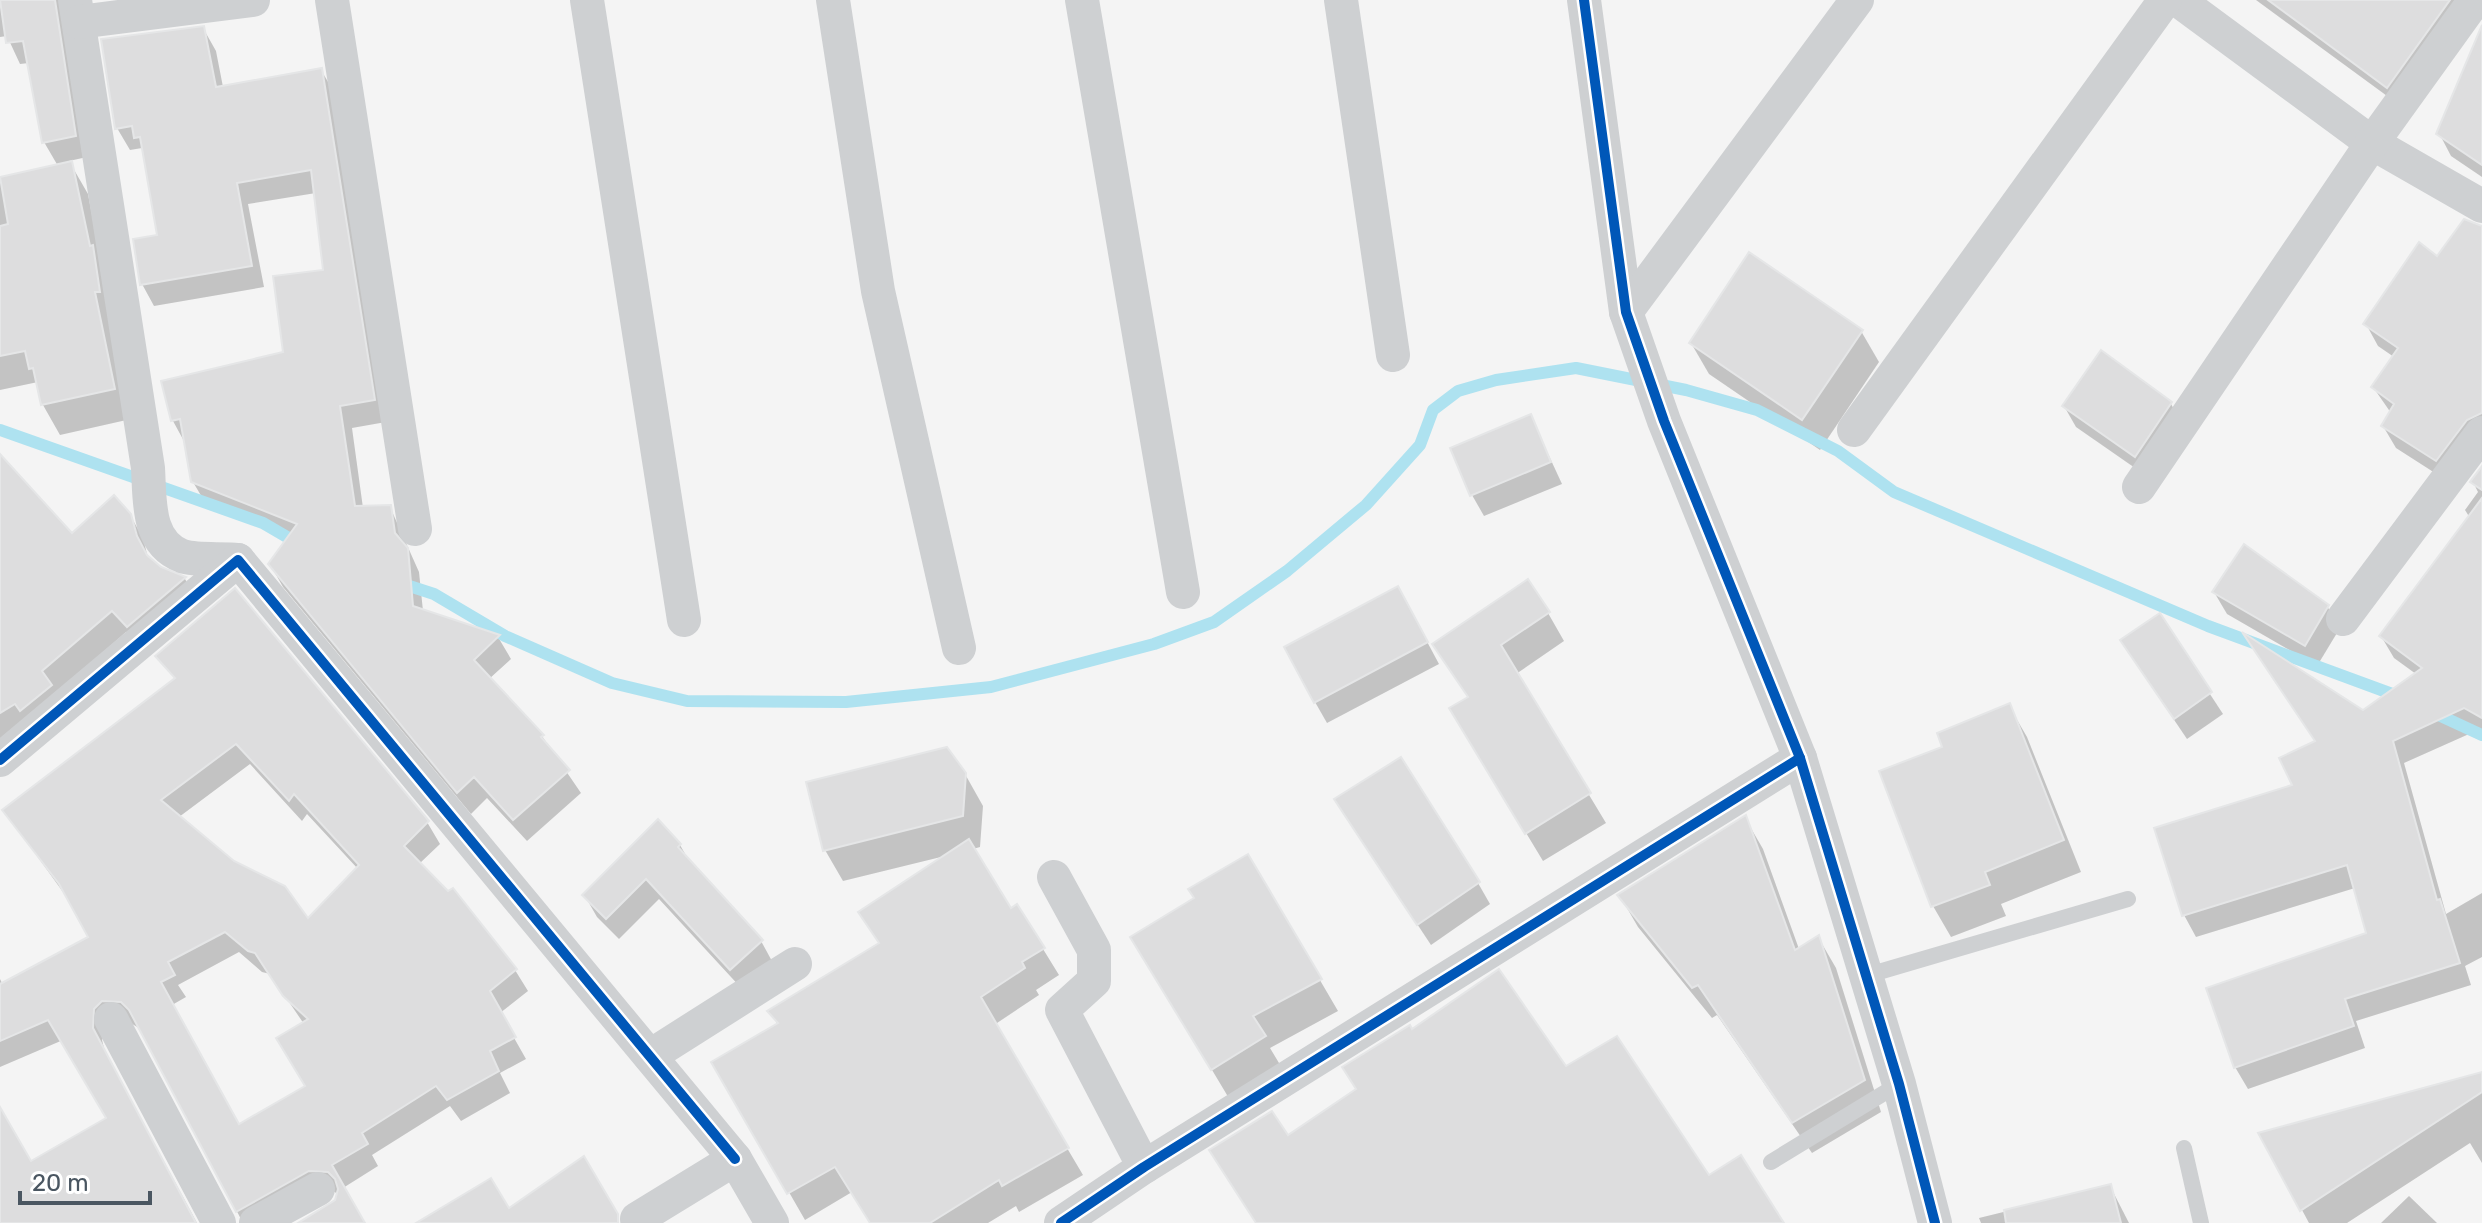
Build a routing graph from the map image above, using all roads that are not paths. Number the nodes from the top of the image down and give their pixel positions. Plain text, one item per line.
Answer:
1 (253, 0) edge
2 (332, 0) edge
3 (587, 0) edge
4 (833, 0) edge
5 (1082, 0) edge
6 (1341, 0) edge
7 (1584, 0) edge
8 (1857, 0) edge
9 (2165, 0) edge
10 (2178, 0) edge
11 (2475, 0) edge
12 (77, 11) edge
13 (2372, 143) junction
14 (2482, 206) edge
15 (1626, 312) junction
16 (1393, 355) dead end
17 (1854, 430) dead end
18 (2482, 433) edge
19 (2139, 487) dead end
20 (415, 529) dead end
21 (238, 560) junction
22 (1183, 592) dead end
23 (2343, 619) dead end
24 (684, 620) dead end
25 (959, 648) dead end
26 (1800, 758) junction
27 (0, 760) edge
28 (1054, 877) dead end
29 (2128, 899) dead end
30 (795, 964) dead end
31 (1865, 976) junction
32 (111, 1019) dead end
33 (650, 1056) junction
34 (1899, 1084) junction
35 (2184, 1148) dead end
36 (735, 1159) junction
37 (1771, 1162) dead end
38 (1144, 1167) junction
39 (318, 1189) dead end
40 (637, 1219) dead end
41 (1072, 1220) edge
42 (219, 1223) edge
43 (256, 1223) edge
44 (772, 1223) edge
45 (1935, 1223) edge
46 (2201, 1223) edge

1 - 12 street
2 - 20 street
3 - 24 street
4 - 25 street
5 - 22 street
6 - 16 street
7 - 15 street
8 - 15 street
9 - 17 street
10 - 13 street
11 - 13 street
12 - 21 street
13 - 14 street
13 - 19 street
15 - 26 street
18 - 23 street
21 - 27 street
21 - 33 street
26 - 31 street
26 - 38 street
28 - 38 street
29 - 31 lane
30 - 33 street
31 - 34 street
32 - 42 street
33 - 36 street
34 - 37 lane
34 - 45 street
35 - 46 lane
36 - 40 street
36 - 44 street
38 - 41 street
39 - 43 street

